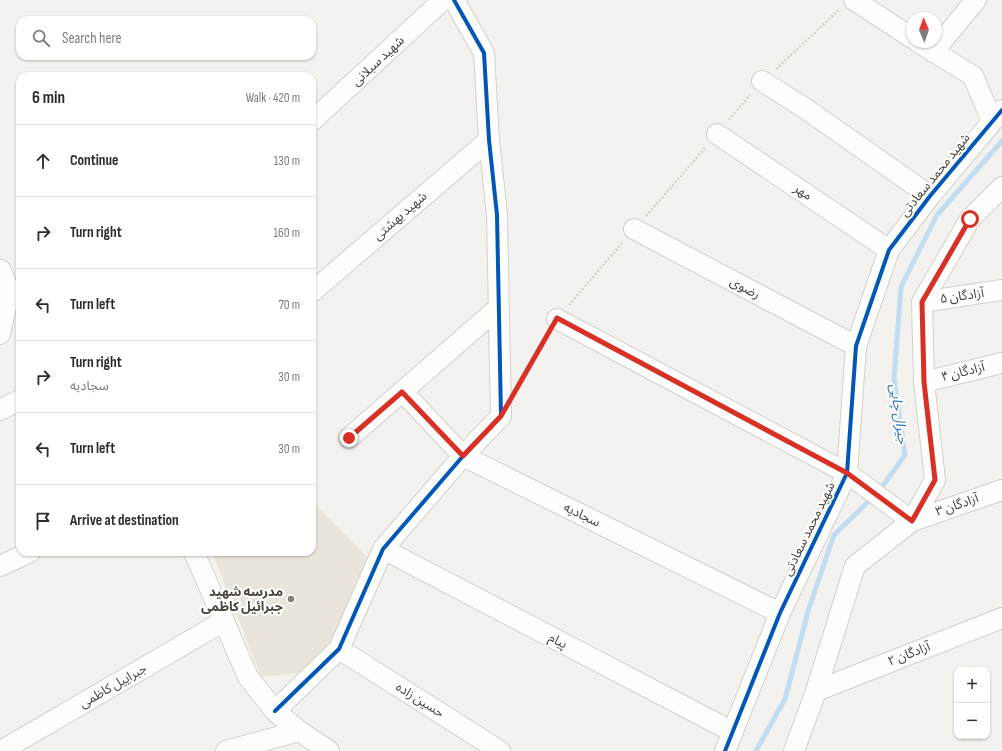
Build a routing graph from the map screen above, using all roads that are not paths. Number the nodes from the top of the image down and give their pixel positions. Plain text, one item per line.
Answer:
1 (443, 0) edge
2 (454, 0) edge
3 (976, 0) edge
4 (849, 3) edge
5 (942, 31) edge
6 (906, 35) edge
7 (927, 48) edge
8 (762, 82) road end
9 (997, 115) edge
10 (316, 117) edge
11 (717, 134) road end
12 (489, 140) junction
13 (1002, 187) edge
14 (930, 196) junction
15 (634, 229) road end
16 (889, 250) junction
17 (0, 271) edge
18 (316, 289) edge
19 (1002, 290) edge
20 (15, 298) edge
21 (922, 302) junction
22 (498, 308) junction
23 (557, 318) road end
24 (0, 334) edge
25 (856, 346) junction
26 (1002, 363) edge
27 (924, 382) junction
28 (402, 392) junction
29 (16, 402) edge
30 (0, 410) edge
31 (349, 438) dead end
32 (463, 456) junction
33 (847, 473) junction
34 (1002, 490) edge
35 (912, 521) junction
36 (383, 549) junction
37 (21, 556) edge
38 (196, 556) edge
39 (0, 566) edge
40 (780, 613) junction
41 (1002, 618) edge
42 (224, 620) junction
43 (339, 649) junction
44 (816, 691) junction
45 (275, 711) junction
46 (299, 732) junction
47 (733, 732) junction
48 (1, 751) edge
49 (226, 751) edge
50 (329, 751) edge
51 (500, 751) edge
52 (725, 751) edge
53 (794, 751) edge

1 - 10 street, شهید سبلانی
2 - 12 street
3 - 5 street
4 - 6 street
7 - 9 street
8 - 14 street
9 - 14 street, شهید محمد سعادتی
11 - 16 street, مهر
12 - 18 street, شهید بهشتی
12 - 22 street
13 - 21 street
14 - 16 street, شهید محمد سعادتی
15 - 25 street, رضوی
16 - 25 street, شهید محمد سعادتی
17 - 20 street
19 - 21 street, آزادگان ۵
20 - 24 street
21 - 27 street
22 - 28 street
22 - 32 street
23 - 33 street
25 - 33 street, شهید محمد سعادتی
26 - 27 street, آزادگان ۴
27 - 35 street
28 - 31 street
28 - 32 street, سجادیه
29 - 30 street
32 - 36 street
32 - 40 street, سجادیه
33 - 35 street
33 - 40 street, شهید محمد سعادتی
34 - 35 street, آزادگان ۳
35 - 44 street
36 - 43 street
36 - 47 street, پیام
37 - 39 street
38 - 42 street
40 - 47 street, شهید محمد سعادتی
41 - 44 street, آزادگان ۲
42 - 45 street
42 - 48 street, جبراییل کاظمی
43 - 45 street
43 - 51 street, حسین زاده
44 - 53 street
45 - 46 street
46 - 49 street
46 - 50 street
47 - 52 street, شهید محمد سعادتی

